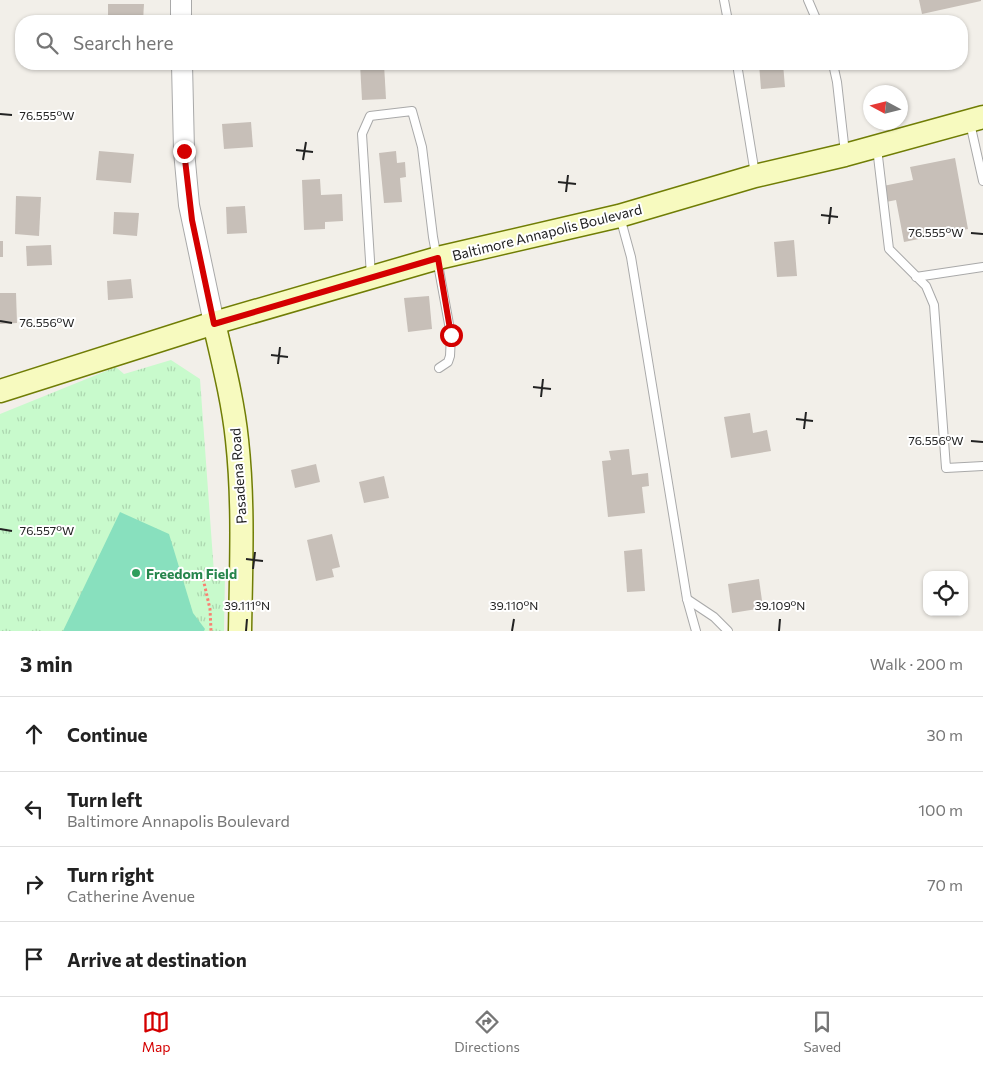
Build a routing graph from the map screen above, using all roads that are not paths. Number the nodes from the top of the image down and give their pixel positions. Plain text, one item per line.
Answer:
1 (181, 0) edge
2 (724, 0) edge
3 (808, 0) edge
4 (181, 15) edge
5 (727, 15) edge
6 (814, 15) edge
7 (182, 70) edge
8 (738, 70) edge
9 (835, 70) edge
10 (976, 119) edge
11 (876, 146) junction
12 (845, 155) junction
13 (755, 176) junction
14 (983, 181) edge
15 (619, 216) junction
16 (438, 258) junction
17 (983, 267) edge
18 (916, 277) junction
19 (371, 278) junction
20 (214, 324) junction
21 (439, 368) dead end
22 (0, 391) edge
23 (983, 466) edge
24 (687, 599) junction
25 (240, 631) edge
26 (696, 631) edge
27 (728, 631) edge

1 - 4 street
2 - 5 lane
3 - 6 lane
7 - 20 street
8 - 13 lane
9 - 12 lane
10 - 11 main road, Baltimore Annapolis Boulevard
10 - 14 lane
11 - 12 main road, Baltimore Annapolis Boulevard
11 - 18 lane
12 - 13 main road, Baltimore Annapolis Boulevard
13 - 15 main road, Baltimore Annapolis Boulevard
15 - 16 main road, Baltimore Annapolis Boulevard
15 - 24 lane
16 - 19 main road, Baltimore Annapolis Boulevard
16 - 19 lane
16 - 21 lane
17 - 18 lane
18 - 23 lane
19 - 20 main road, Baltimore Annapolis Boulevard
20 - 22 main road, Baltimore Annapolis Boulevard
20 - 25 main road, Pasadena Road
24 - 26 lane
24 - 27 lane

